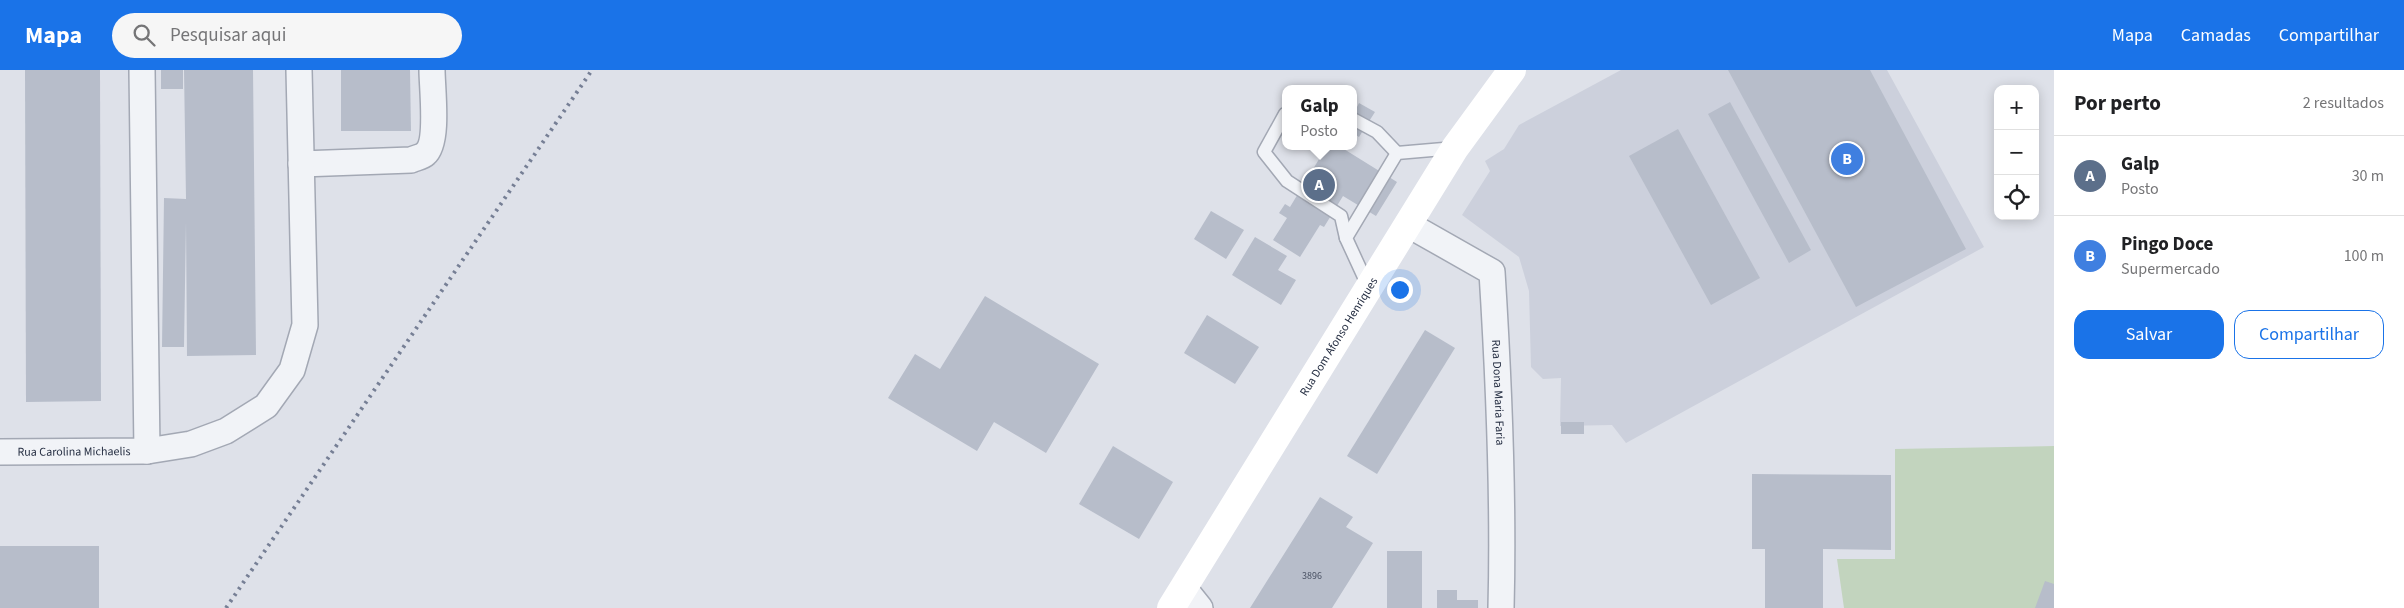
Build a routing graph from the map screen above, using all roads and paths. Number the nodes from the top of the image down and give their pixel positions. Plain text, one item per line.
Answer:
1 (142, 70) edge
2 (299, 70) edge
3 (432, 70) edge
4 (1512, 70) edge
5 (1282, 119) edge
6 (1357, 121) edge
7 (1455, 148) junction
8 (1397, 153) junction
9 (301, 164) junction
10 (1409, 225) junction
11 (1346, 238) junction
12 (1369, 288) junction
13 (147, 451) junction
14 (0, 452) edge
15 (1185, 601) edge
16 (1501, 608) edge

1 - 13 street
2 - 9 street, Rua Carolina Michaelis
3 - 9 street
4 - 7 main road, Rua Dom Afonso Henriques
5 - 11 lane
6 - 8 lane
7 - 8 lane
7 - 10 main road, Rua Dom Afonso Henriques
8 - 11 lane
9 - 13 street, Rua Carolina Michaelis
10 - 12 main road, Rua Dom Afonso Henriques
10 - 16 street, Rua Dona Maria Faria
11 - 12 lane
12 - 15 main road, Rua Dom Afonso Henriques
13 - 14 street, Rua Carolina Michaelis

